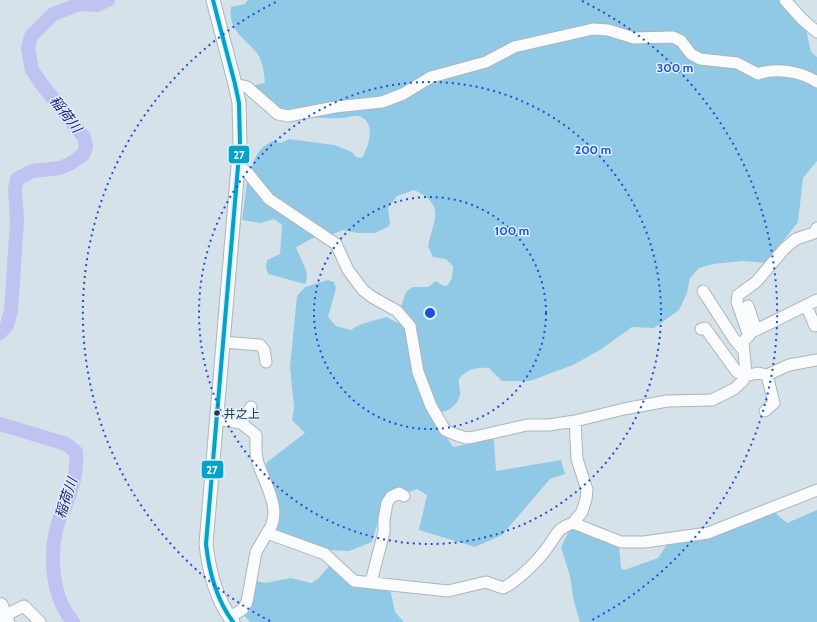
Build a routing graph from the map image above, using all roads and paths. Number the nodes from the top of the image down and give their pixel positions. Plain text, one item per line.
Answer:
1 (213, 0) edge
2 (785, 0) edge
3 (817, 32) edge
4 (817, 82) edge
5 (235, 84) junction
6 (239, 167) junction
7 (817, 228) edge
8 (703, 291) dead end
9 (817, 300) edge
10 (806, 305) junction
11 (748, 306) dead end
12 (815, 326) dead end
13 (701, 329) dead end
14 (752, 333) junction
15 (223, 342) junction
16 (743, 350) junction
17 (817, 360) edge
18 (266, 362) dead end
19 (767, 375) junction
20 (745, 376) junction
21 (251, 407) dead end
22 (765, 411) dead end
23 (216, 419) junction
24 (575, 421) junction
25 (241, 423) junction
26 (817, 490) edge
27 (404, 496) dead end
28 (573, 523) junction
29 (267, 533) junction
30 (371, 582) junction
31 (5, 614) edge
32 (231, 620) edge
33 (40, 622) edge

1 - 5 main road
2 - 3 street
4 - 5 street
5 - 6 main road
6 - 15 main road
6 - 24 street
7 - 14 street
8 - 16 street
9 - 10 street
10 - 12 street
10 - 14 street
11 - 14 street
13 - 20 street
14 - 16 street
15 - 18 street
15 - 23 main road
16 - 20 street
17 - 19 street
19 - 20 street
19 - 22 street
20 - 24 street
21 - 25 street
23 - 25 street
23 - 32 main road
24 - 28 street
25 - 29 street
26 - 28 street
27 - 30 street
28 - 30 street
29 - 30 street
29 - 32 street
31 - 33 street

